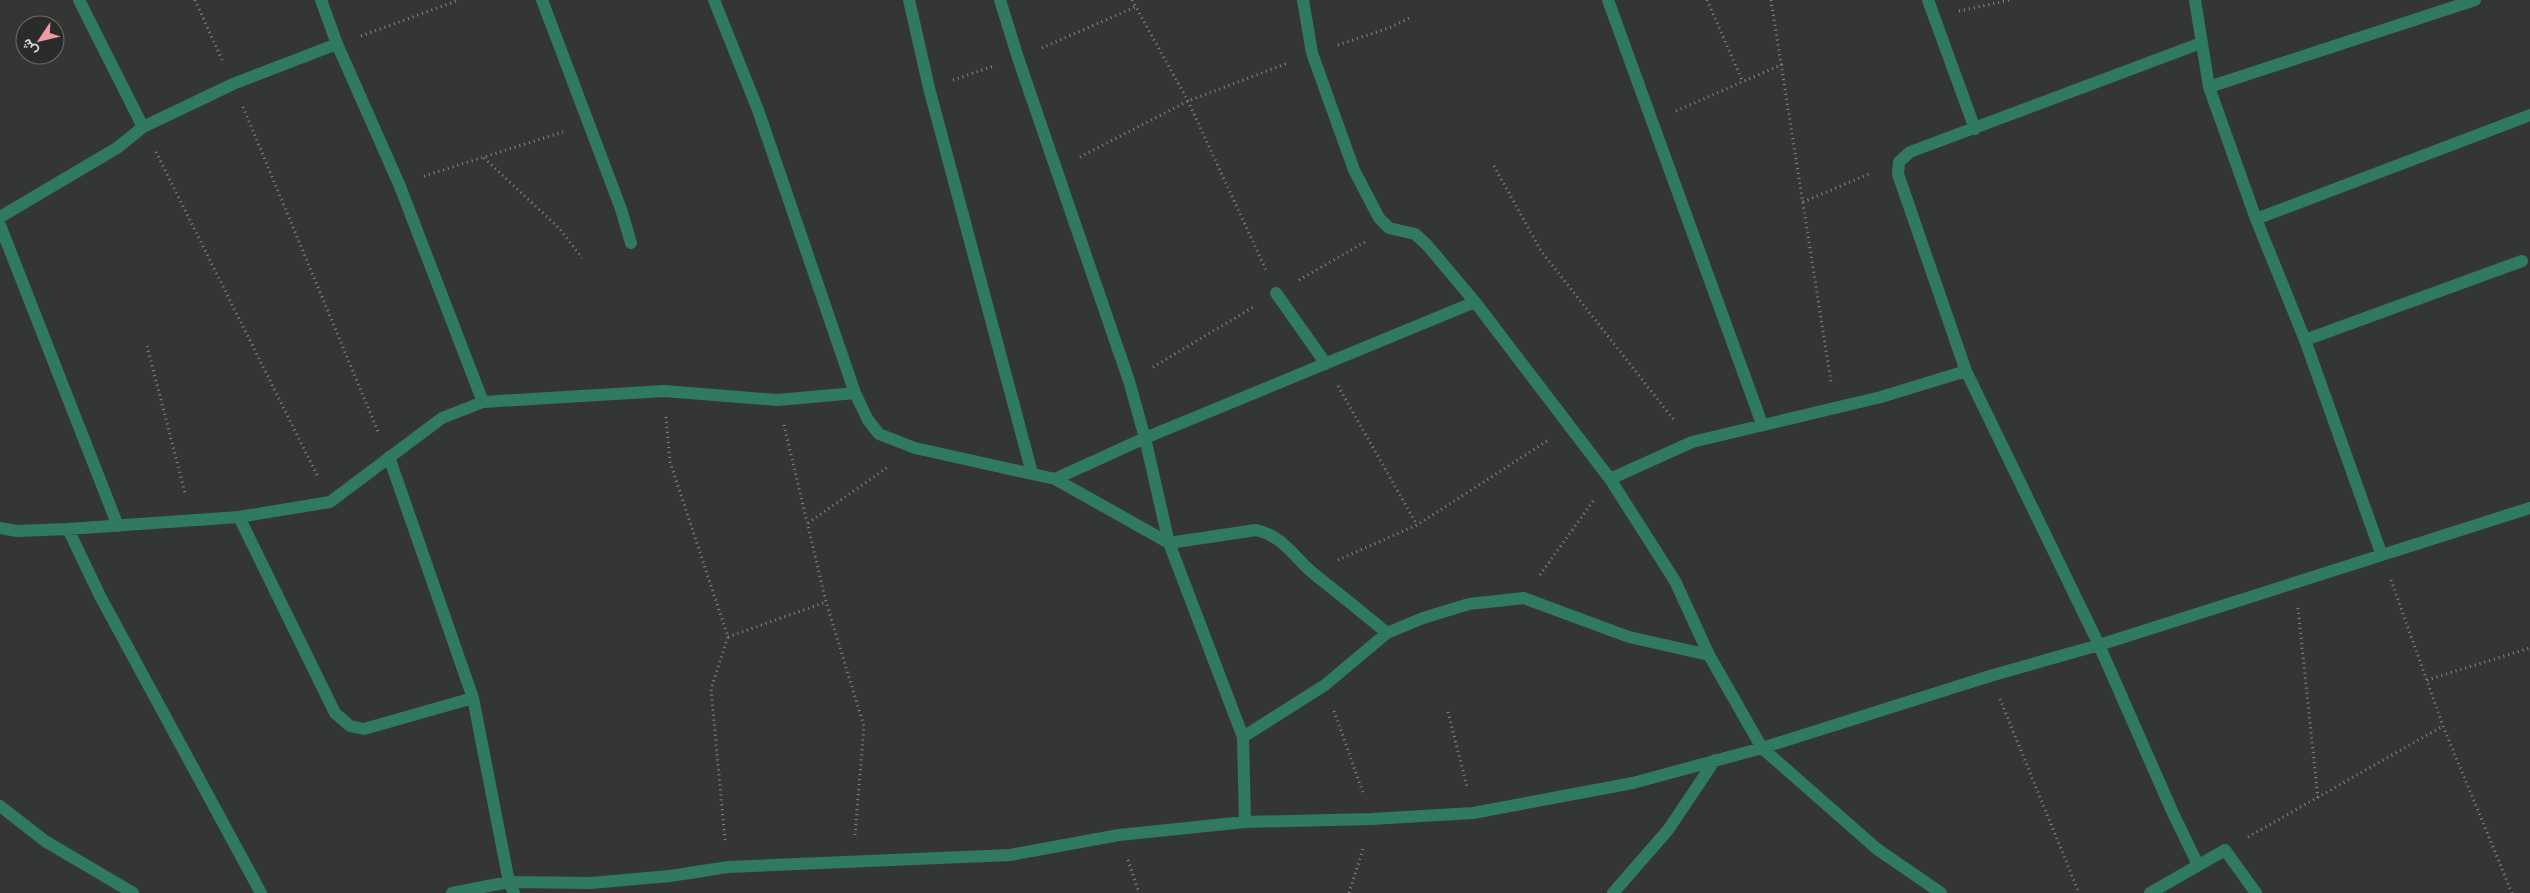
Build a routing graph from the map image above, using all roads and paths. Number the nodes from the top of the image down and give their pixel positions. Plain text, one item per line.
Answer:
1 (79, 0) edge
2 (195, 0) edge
3 (321, 0) edge
4 (459, 0) edge
5 (542, 0) edge
6 (714, 0) edge
7 (909, 0) edge
8 (1000, 0) edge
9 (1132, 0) edge
10 (1302, 0) edge
11 (1608, 0) edge
12 (1707, 0) edge
13 (1771, 0) edge
14 (1928, 0) edge
15 (2010, 0) edge
16 (2195, 0) edge
17 (2475, 0) edge
18 (1136, 7) junction
19 (1411, 17) dead end
20 (1935, 17) junction
21 (2201, 43) junction
22 (337, 44) junction
23 (1312, 53) junction
24 (1018, 58) junction
25 (1783, 64) junction
26 (1742, 80) junction
27 (233, 84) junction
28 (929, 88) junction
29 (2209, 88) junction
30 (1188, 101) junction
31 (2530, 115) edge
32 (1653, 122) junction
33 (589, 123) junction
34 (143, 126) junction
35 (1975, 129) junction
36 (483, 157) junction
37 (1899, 162) junction
38 (1494, 166) dead end
39 (1057, 169) junction
40 (399, 184) junction
41 (1802, 202) junction
42 (0, 217) edge
43 (2256, 219) junction
44 (0, 225) edge
45 (1389, 228) junction
46 (630, 243) dead end
47 (582, 258) dead end
48 (2522, 261) dead end
49 (1276, 293) junction
50 (1475, 302) junction
51 (2306, 340) junction
52 (148, 346) dead end
53 (1326, 364) junction
54 (1966, 371) junction
55 (1129, 381) junction
56 (664, 391) junction
57 (855, 393) junction
58 (778, 400) junction
59 (483, 402) junction
60 (1836, 408) junction
61 (1762, 424) junction
62 (1571, 426) junction
63 (1145, 438) junction
64 (1692, 442) junction
65 (915, 448) junction
66 (389, 457) junction
67 (1032, 473) junction
68 (1055, 479) junction
69 (1610, 479) junction
70 (330, 502) junction
71 (2530, 508) edge
72 (239, 518) junction
73 (192, 520) junction
74 (808, 523) junction
75 (1417, 525) junction
76 (118, 526) junction
77 (0, 528) edge
78 (68, 529) junction
79 (1169, 543) junction
80 (2381, 553) junction
81 (1312, 572) junction
82 (2295, 581) junction
83 (1524, 598) junction
84 (826, 602) junction
85 (1387, 633) junction
86 (728, 637) junction
87 (2099, 645) junction
88 (2530, 648) edge
89 (1709, 655) junction
90 (1990, 676) junction
91 (2427, 680) junction
92 (1325, 685) junction
93 (473, 698) junction
94 (1448, 712) dead end
95 (2443, 726) junction
96 (1243, 737) junction
97 (1762, 748) junction
98 (1715, 760) junction
99 (2318, 799) junction
100 (0, 806) edge
101 (1473, 813) junction
102 (1372, 819) junction
103 (1245, 822) junction
104 (1119, 835) junction
105 (2225, 850) junction
106 (853, 863) junction
107 (2198, 865) junction
108 (728, 867) junction
109 (511, 888) edge
110 (133, 893) edge
111 (261, 893) edge
112 (452, 893) edge
113 (1139, 893) edge
114 (1349, 893) edge
115 (1613, 893) edge
116 (1942, 893) edge
117 (2079, 893) edge
118 (2150, 893) edge
119 (2256, 893) edge
120 (2512, 893) edge

1 - 34 street
2 - 27 path
3 - 22 street
4 - 22 path
5 - 33 street
6 - 57 street
7 - 28 street
8 - 24 street
9 - 18 path
10 - 23 street
11 - 32 street
12 - 26 path
13 - 25 path
14 - 20 street
15 - 20 path
16 - 21 street
17 - 29 street
18 - 24 path
18 - 30 path
19 - 23 path
20 - 35 street
21 - 29 street
21 - 35 street
22 - 27 street
22 - 40 street
23 - 30 path
23 - 45 street
24 - 28 path
24 - 39 street
25 - 26 path
25 - 41 path
26 - 32 path
27 - 34 street
27 - 66 path
28 - 67 street
29 - 43 street
30 - 39 path
30 - 49 path
31 - 43 street
32 - 61 street
33 - 36 path
33 - 46 street
34 - 42 street
34 - 70 path
35 - 37 street
36 - 40 path
36 - 47 path
37 - 41 path
37 - 54 street
38 - 64 path
39 - 55 street
40 - 59 street
41 - 60 path
43 - 51 street
44 - 76 street
45 - 49 path
45 - 50 street
48 - 51 street
49 - 53 street
49 - 55 path
50 - 53 street
50 - 62 street
51 - 80 street
52 - 73 path
53 - 63 street
53 - 75 path
54 - 60 street
54 - 87 street
55 - 63 street
56 - 58 street
56 - 59 street
56 - 86 path
57 - 58 street
57 - 65 street
58 - 74 path
59 - 66 street
60 - 61 street
61 - 64 street
62 - 69 street
62 - 75 path
63 - 68 street
63 - 79 street
64 - 69 street
65 - 67 street
65 - 74 path
66 - 70 street
66 - 93 street
67 - 68 street
68 - 79 street
69 - 83 path
69 - 89 street
70 - 72 street
71 - 80 street
72 - 73 street
72 - 93 street
73 - 76 street
74 - 84 path
75 - 81 path
76 - 78 street
77 - 78 street
78 - 111 street
79 - 81 street
79 - 96 street
80 - 82 street
80 - 91 path
81 - 85 street
82 - 87 street
82 - 99 path
83 - 85 street
83 - 89 street
84 - 86 path
84 - 106 path
85 - 92 street
86 - 108 path
87 - 90 street
87 - 107 street
88 - 91 path
89 - 97 street
90 - 97 street
90 - 117 path
91 - 95 path
92 - 96 street
92 - 102 path
93 - 109 street
94 - 101 path
95 - 99 path
95 - 120 path
96 - 103 street
97 - 98 street
97 - 116 street
98 - 101 street
98 - 115 street
99 - 105 path
100 - 110 street
101 - 102 street
102 - 103 street
102 - 114 path
103 - 104 street
104 - 106 street
104 - 113 path
105 - 107 street
105 - 119 street
106 - 108 street
107 - 118 street
108 - 109 street
109 - 112 street

